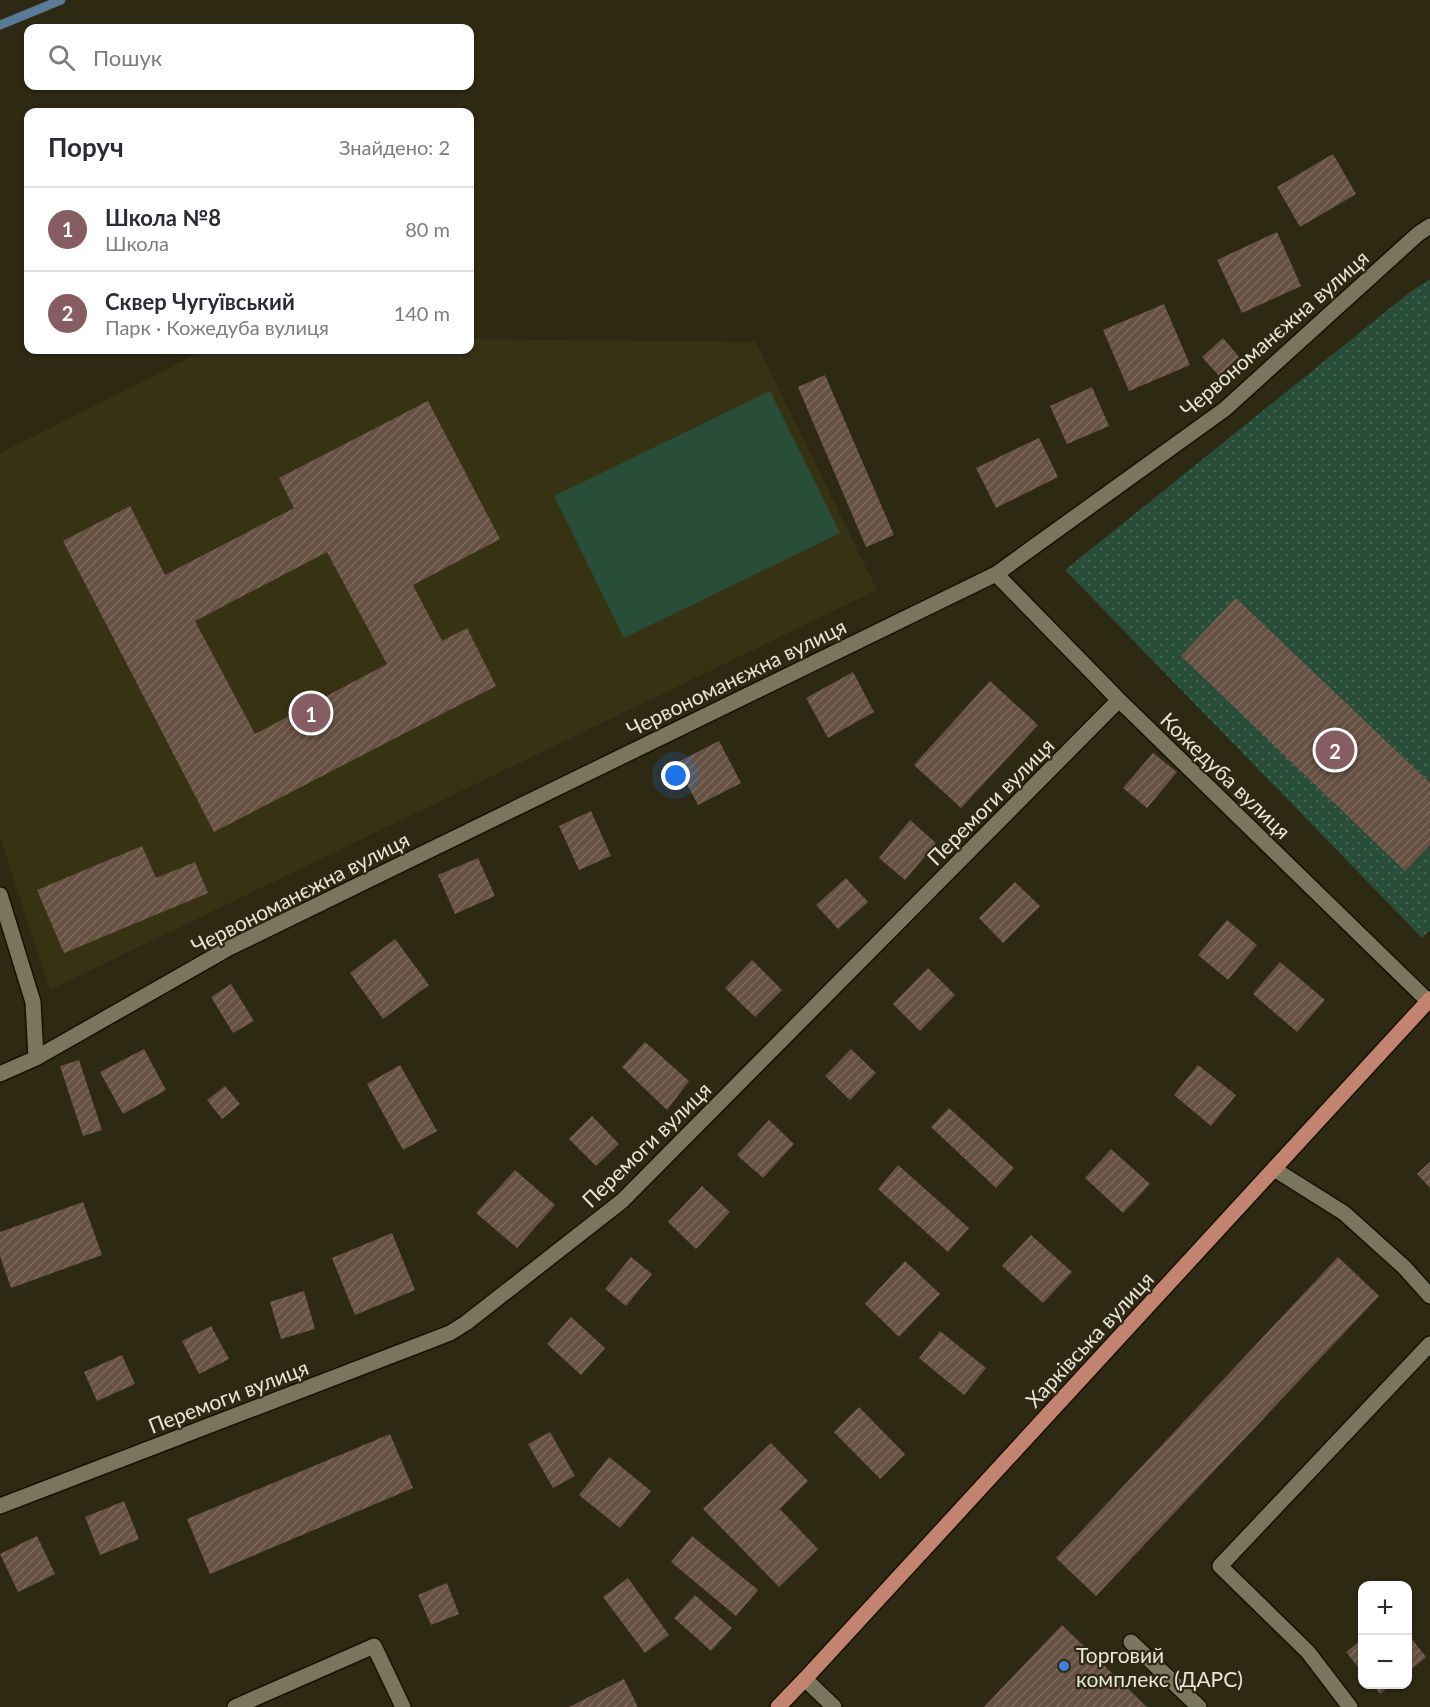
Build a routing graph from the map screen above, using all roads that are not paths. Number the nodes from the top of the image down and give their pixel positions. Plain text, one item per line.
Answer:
1 (1430, 226) edge
2 (996, 574) junction
3 (1119, 700) junction
4 (0, 895) edge
5 (1429, 1001) edge
6 (36, 1058) junction
7 (0, 1074) edge
8 (1274, 1169) junction
9 (1430, 1296) edge
10 (1430, 1344) edge
11 (0, 1506) edge
12 (1131, 1642) dead end
13 (805, 1679) junction
14 (235, 1707) edge
15 (403, 1707) edge
16 (778, 1707) edge
17 (834, 1707) edge
18 (1199, 1707) edge
19 (1350, 1707) edge

1 - 2 street, Червономанєжна вулиця
2 - 3 street, Кожедуба вулиця
2 - 6 street, Червономанєжна вулиця
3 - 5 street, Кожедуба вулиця
3 - 11 street, Перемоги вулиця
4 - 6 street
5 - 8 main road, Харківська вулиця
6 - 7 street, Червономанєжна вулиця
8 - 9 street
8 - 13 main road, Харківська вулиця
10 - 19 street
12 - 18 street
13 - 16 main road, Харківська вулиця
13 - 17 street
14 - 15 street

